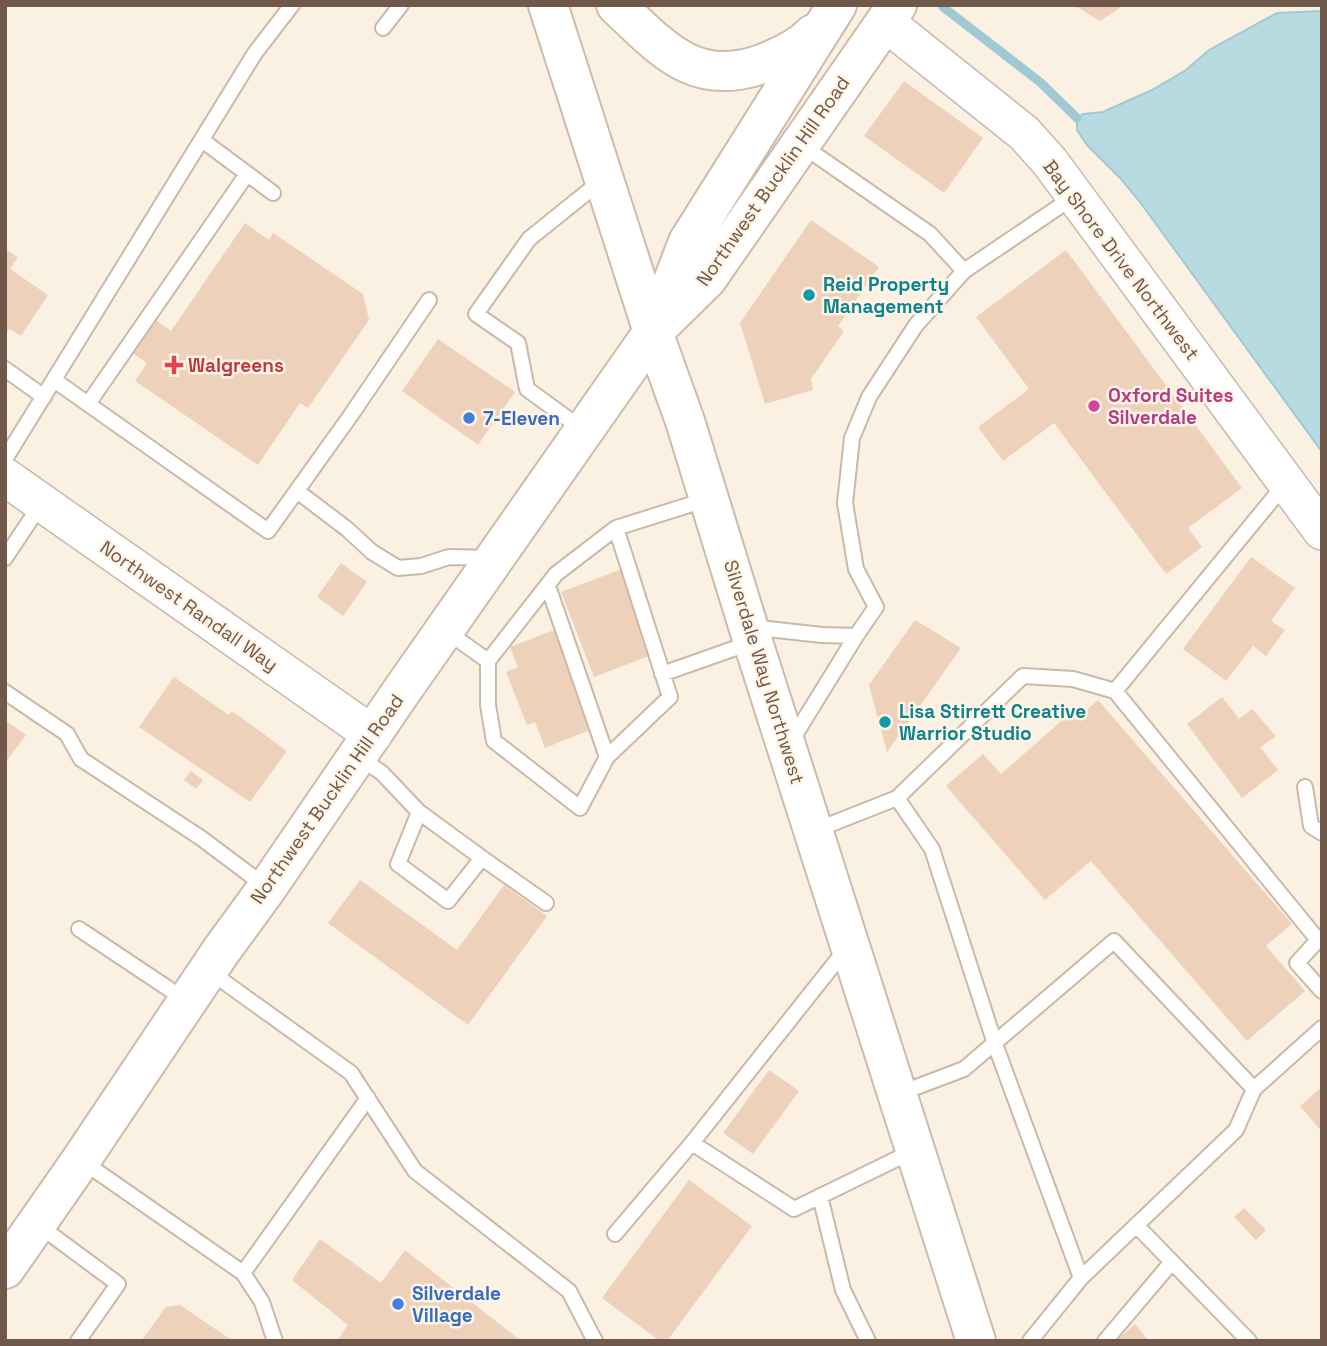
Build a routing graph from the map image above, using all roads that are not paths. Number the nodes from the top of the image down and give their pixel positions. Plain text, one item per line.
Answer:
1 (292, 5) edge
2 (401, 5) edge
3 (548, 5) edge
4 (616, 5) edge
5 (889, 11) edge
6 (832, 12) edge
7 (383, 28) dead end
8 (202, 140) junction
9 (813, 153) dead end
10 (247, 174) junction
11 (605, 178) junction
12 (273, 193) dead end
13 (1076, 195) junction
14 (964, 271) junction
15 (429, 300) dead end
16 (653, 332) junction
17 (5, 369) edge
18 (54, 380) junction
19 (44, 397) junction
20 (88, 404) junction
21 (584, 431) junction
22 (5, 459) edge
23 (5, 477) edge
24 (1285, 483) junction
25 (297, 491) junction
26 (710, 498) junction
27 (42, 503) junction
28 (616, 528) junction
29 (1322, 531) edge
30 (5, 558) edge
31 (496, 558) junction
32 (548, 586) junction
33 (444, 630) junction
34 (751, 634) junction
35 (856, 636) junction
36 (488, 661) junction
37 (662, 674) junction
38 (1115, 691) junction
39 (5, 692) edge
40 (365, 745) junction
41 (787, 747) junction
42 (607, 757) junction
43 (1305, 787) dead end
44 (897, 798) junction
45 (419, 812) junction
46 (814, 831) junction
47 (1322, 834) edge
48 (482, 858) junction
49 (267, 888) junction
50 (546, 903) dead end
51 (79, 929) dead end
52 (850, 945) junction
53 (199, 986) junction
54 (1322, 990) edge
55 (1322, 1028) edge
56 (995, 1044) junction
57 (1254, 1089) junction
58 (898, 1094) junction
59 (368, 1098) junction
60 (692, 1143) junction
61 (915, 1150) junction
62 (81, 1160) junction
63 (820, 1196) junction
64 (37, 1223) junction
65 (1136, 1225) junction
66 (615, 1234) dead end
67 (1171, 1263) junction
68 (5, 1269) edge
69 (243, 1273) junction
70 (1081, 1278) junction
71 (78, 1341) edge
72 (275, 1341) edge
73 (595, 1341) edge
74 (868, 1341) edge
75 (976, 1341) edge
76 (1030, 1341) edge
77 (1105, 1341) edge
78 (1249, 1341) edge

1 - 8 lane
2 - 7 lane
3 - 11 main road, Silverdale Way Northwest
4 - 6 main road
5 - 13 street, Bay Shore Drive Northwest
5 - 16 main road, Northwest Bucklin Hill Road
6 - 16 main road, Northwest Bucklin Hill Road
8 - 10 lane
8 - 18 lane
9 - 14 lane
10 - 12 lane
10 - 20 lane
11 - 16 main road, Silverdale Way Northwest
11 - 21 lane
13 - 14 lane
13 - 24 street, Bay Shore Drive Northwest
14 - 35 lane
15 - 25 lane
16 - 21 main road, Northwest Bucklin Hill Road
16 - 26 main road, Silverdale Way Northwest
17 - 19 lane
18 - 19 lane
18 - 20 lane
19 - 22 lane
20 - 25 lane
21 - 31 main road, Northwest Bucklin Hill Road
23 - 27 street, Northwest Randall Way
24 - 29 street, Bay Shore Drive Northwest
24 - 38 lane
25 - 31 lane
26 - 28 lane
26 - 34 main road, Silverdale Way Northwest
27 - 30 lane
27 - 40 street, Northwest Randall Way
28 - 32 lane
28 - 37 lane
31 - 33 main road, Northwest Bucklin Hill Road
32 - 36 lane
32 - 42 lane
33 - 36 lane
33 - 40 main road, Northwest Bucklin Hill Road
34 - 35 lane
34 - 37 lane
34 - 41 main road, Silverdale Way Northwest
35 - 41 lane
36 - 42 lane
37 - 42 lane
38 - 44 lane
38 - 54 lane
39 - 49 lane
40 - 45 lane
40 - 49 main road, Northwest Bucklin Hill Road
41 - 46 main road, Silverdale Way Northwest
43 - 47 lane
44 - 46 lane
44 - 56 lane
45 - 48 lane
45 - 48 lane
46 - 52 main road, Silverdale Way Northwest
48 - 50 lane
49 - 53 main road, Northwest Bucklin Hill Road
51 - 53 lane
52 - 58 main road, Silverdale Way Northwest
52 - 60 lane
53 - 59 lane
53 - 62 main road, Northwest Bucklin Hill Road
55 - 57 lane
56 - 57 lane
56 - 58 lane
56 - 70 lane
57 - 65 lane
58 - 61 main road, Silverdale Way Northwest
59 - 69 lane
59 - 73 lane
60 - 63 lane
60 - 66 lane
61 - 63 lane
61 - 75 main road, Silverdale Way Northwest
62 - 64 main road, Northwest Bucklin Hill Road
62 - 69 lane
63 - 74 lane
64 - 68 main road, Northwest Bucklin Hill Road
64 - 71 lane
65 - 67 lane
65 - 70 lane
67 - 77 lane
67 - 78 lane
69 - 72 lane
70 - 76 lane

